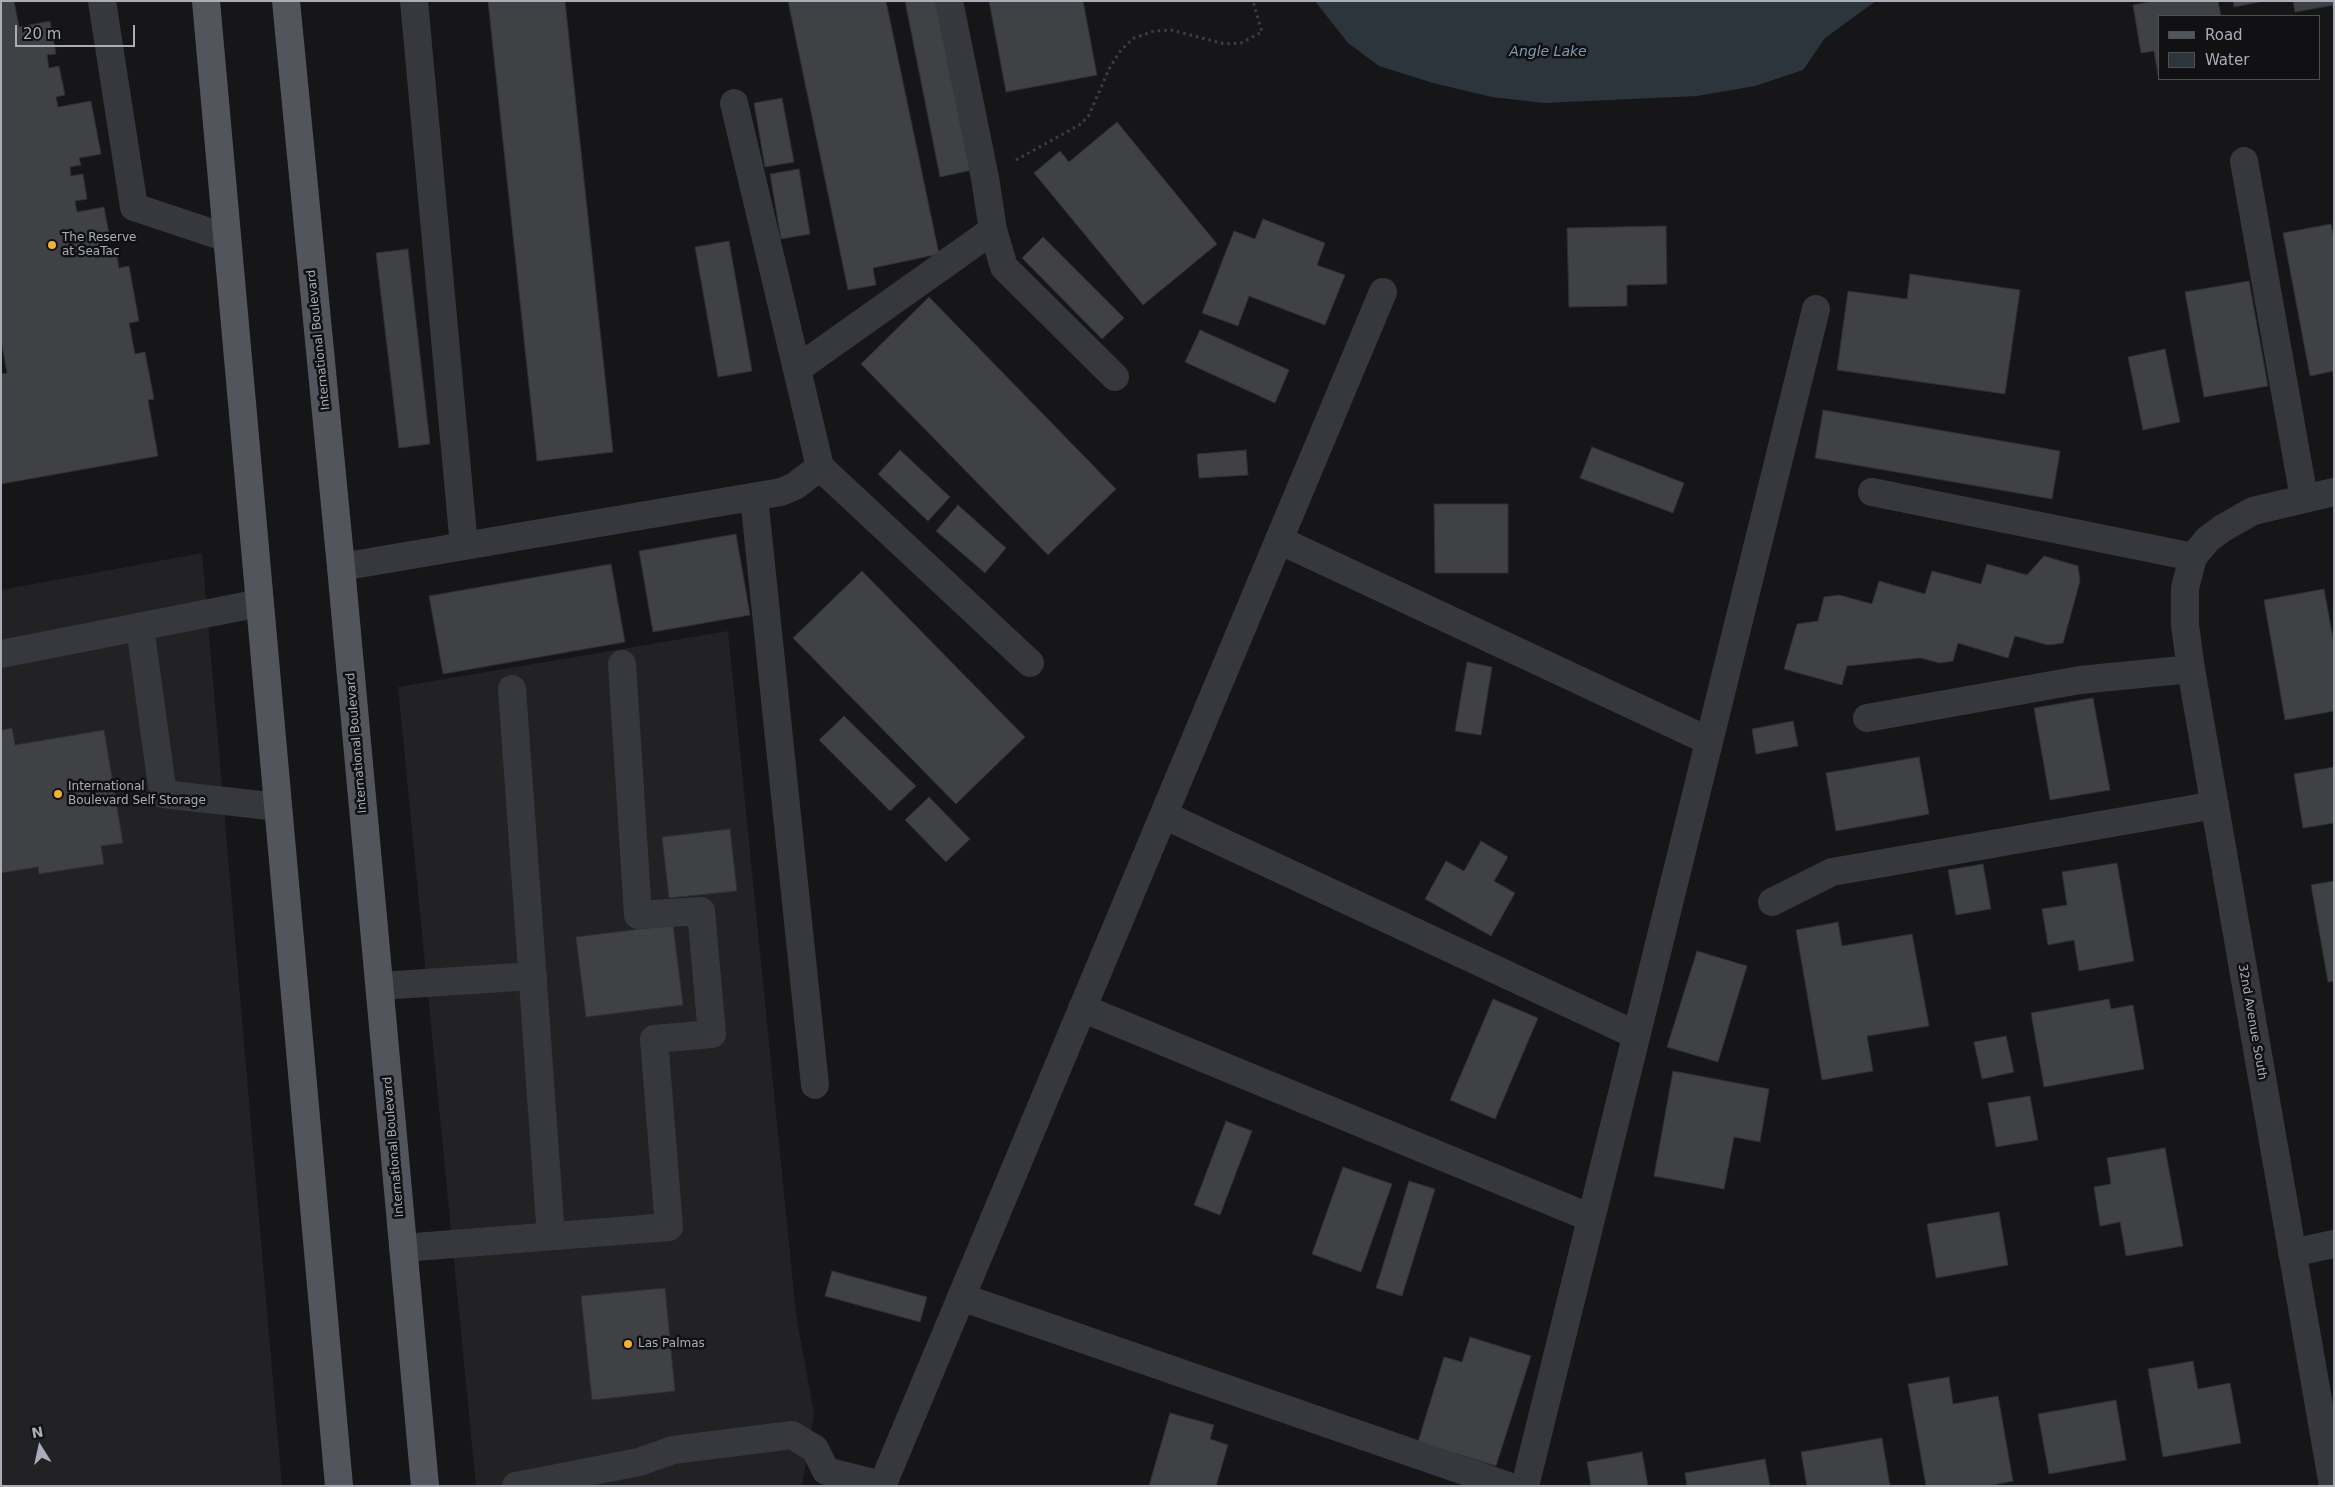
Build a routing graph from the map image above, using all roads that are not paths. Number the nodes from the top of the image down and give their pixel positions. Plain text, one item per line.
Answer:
1 (102, 1) edge
2 (206, 1) edge
3 (286, 1) edge
4 (414, 1) edge
5 (950, 1) edge
6 (734, 103) dead end
7 (2244, 161) dead end
8 (993, 230) junction
9 (227, 238) junction
10 (1383, 292) dead end
11 (1816, 309) dead end
12 (797, 369) junction
13 (1115, 377) dead end
14 (820, 466) junction
15 (1872, 492) dead end
16 (2334, 492) edge
17 (754, 496) junction
18 (2304, 498) junction
19 (1279, 540) junction
20 (464, 546) junction
21 (2193, 557) junction
22 (341, 567) junction
23 (260, 603) junction
24 (140, 626) junction
25 (1, 654) edge
26 (1030, 663) dead end
27 (622, 664) dead end
28 (2191, 669) junction
29 (512, 689) dead end
30 (1868, 718) dead end
31 (1709, 741) junction
32 (2215, 805) junction
33 (278, 807) junction
34 (1164, 815) junction
35 (1772, 902) dead end
36 (533, 976) junction
37 (380, 986) junction
38 (1082, 1008) junction
39 (1636, 1035) junction
40 (815, 1086) dead end
41 (1591, 1218) junction
42 (551, 1236) junction
43 (2334, 1244) edge
44 (404, 1248) junction
45 (2292, 1253) junction
46 (961, 1297) junction
47 (882, 1485) edge
48 (339, 1486) edge
49 (425, 1486) edge
50 (516, 1486) edge
51 (1508, 1486) edge
52 (1525, 1486) edge
53 (2333, 1486) edge

1 - 9 street
2 - 9 main road
3 - 22 main road, International Boulevard
4 - 20 street
5 - 8 street
6 - 12 street
7 - 18 street
8 - 12 street
8 - 13 street
9 - 23 main road
10 - 19 street
11 - 31 street
12 - 14 street
14 - 17 street
14 - 26 street
15 - 21 street
16 - 18 street
17 - 20 street
17 - 40 street
18 - 21 street
19 - 31 street
19 - 34 street
20 - 22 street
21 - 28 street, 32nd Avenue South
22 - 37 main road, International Boulevard
23 - 24 street
23 - 33 main road
24 - 25 street
24 - 33 street
27 - 42 street
28 - 30 street
28 - 32 street, 32nd Avenue South
29 - 36 street
31 - 39 street
32 - 35 street
32 - 45 street, 32nd Avenue South
33 - 48 main road
34 - 38 street
34 - 39 street
36 - 37 street
36 - 42 street
37 - 44 main road, International Boulevard
38 - 41 street
38 - 46 street
39 - 41 street
41 - 52 street
42 - 44 street
43 - 45 street
44 - 49 main road, International Boulevard
45 - 53 street, 32nd Avenue South
46 - 47 street
46 - 51 street
47 - 50 street

